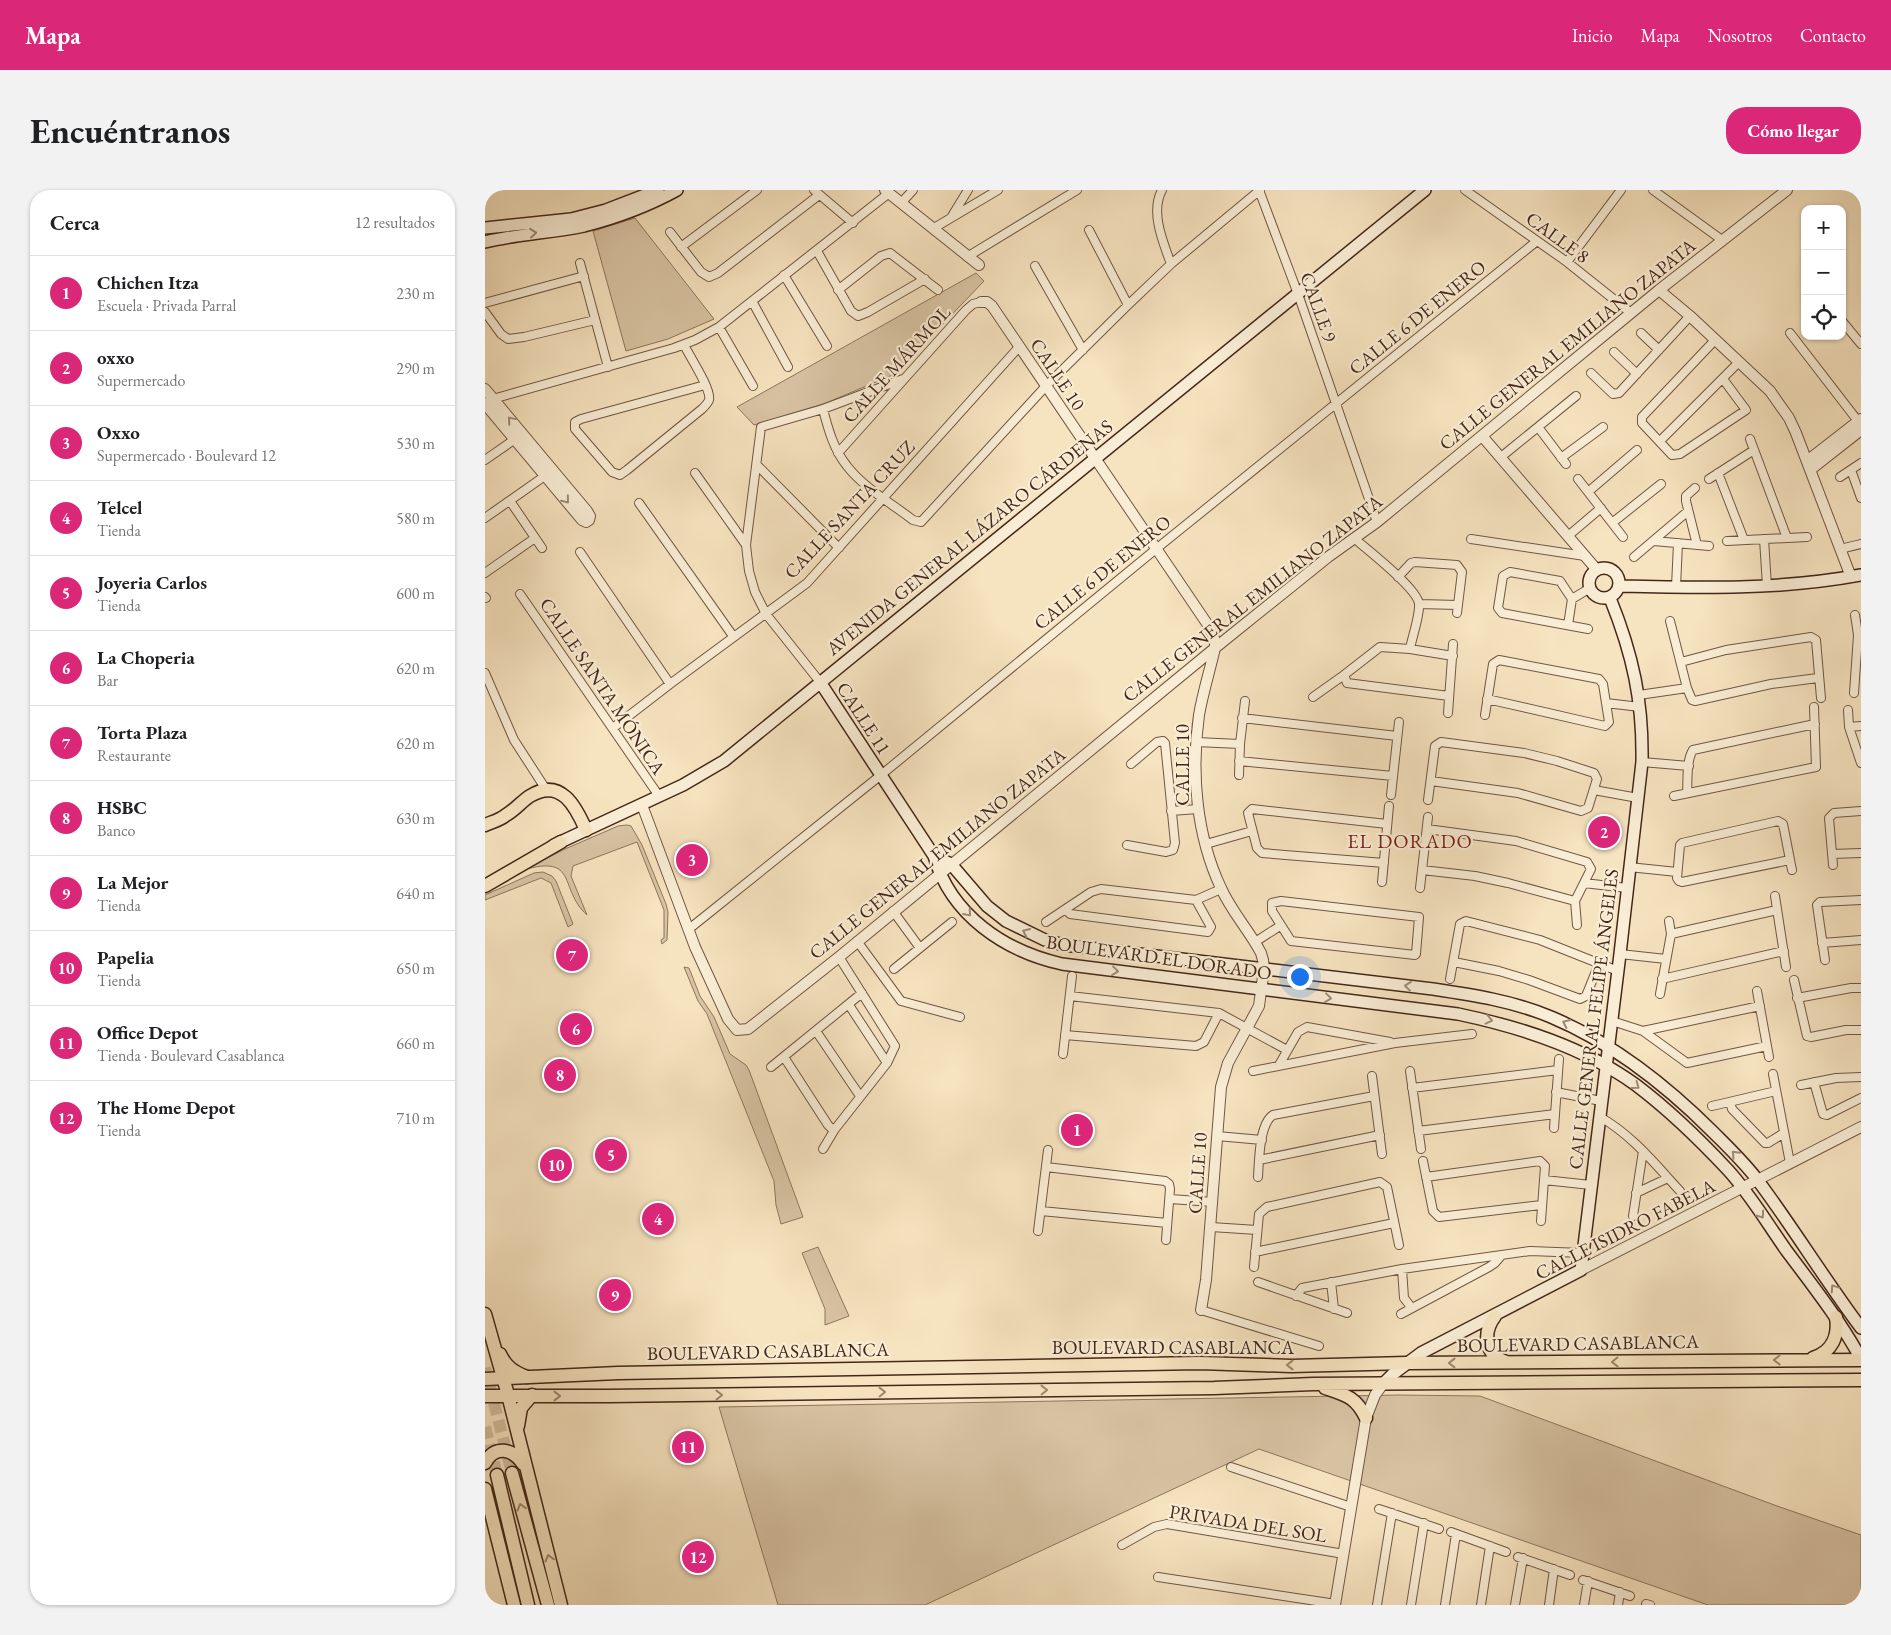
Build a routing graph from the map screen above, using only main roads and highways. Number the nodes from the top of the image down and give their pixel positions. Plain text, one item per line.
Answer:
1 (658, 190) edge
2 (677, 190) edge
3 (1425, 190) edge
4 (485, 228) edge
5 (485, 242) edge
6 (1856, 576) edge
7 (1620, 586) junction
8 (1610, 598) junction
9 (820, 682) junction
10 (485, 825) edge
11 (586, 830) junction
12 (561, 842) junction
13 (934, 856) junction
14 (939, 874) joint
15 (485, 879) edge
16 (485, 886) edge
17 (1609, 1046) junction
18 (1606, 1067) junction
19 (1581, 1270) joint
20 (485, 1314) edge
21 (1495, 1316) junction
22 (1836, 1317) junction
23 (1861, 1328) edge
24 (493, 1342) junction
25 (1806, 1360) junction
26 (1861, 1360) edge
27 (1407, 1363) junction
28 (1509, 1363) junction
29 (527, 1377) junction
30 (503, 1378) junction
31 (485, 1379) edge
32 (1861, 1380) edge
33 (1313, 1384) junction
34 (1383, 1384) junction
35 (508, 1395) junction
36 (485, 1396) edge
37 (532, 1396) junction
38 (1366, 1418) road end
39 (518, 1438) junction
40 (485, 1463) edge
41 (525, 1468) junction
42 (512, 1473) tunnel mouth
43 (497, 1475) tunnel mouth
44 (485, 1489) edge
45 (514, 1605) edge
46 (528, 1605) edge
47 (548, 1605) edge
48 (561, 1605) edge

1 - 4 main road
5 -> 2 main road
3 - 9 main road, AVENIDA GENERAL LÁZARO CÁRDENAS
6 - 7 main road
7 - 8 main road
7 - 8 main road
8 - 17 main road, CALLE GENERAL FELIPE ÁNGELES
9 - 11 main road, AVENIDA GENERAL LÁZARO CÁRDENAS
9 - 13 main road, CALLE 11
10 - 11 main road
11 - 12 main road, AVENIDA GENERAL LÁZARO CÁRDENAS
12 - 15 main road, AVENIDA GENERAL LÁZARO CÁRDENAS
12 - 16 main road
13 - 14 main road, CALLE 11
17 -> 13 main road, BOULEVARD EL DORADO
14 -> 18 main road, BOULEVARD EL DORADO
17 - 18 main road, CALLE GENERAL FELIPE ÁNGELES
23 -> 17 main road, BOULEVARD EL DORADO
18 - 19 main road, CALLE GENERAL FELIPE ÁNGELES
18 -> 22 main road, BOULEVARD EL DORADO
19 - 21 main road, CALLE ISIDRO FABELA
20 - 24 main road
21 - 27 main road, CALLE ISIDRO FABELA
21 - 28 main road
22 - 25 main road
22 - 26 main road, BOULEVARD EL DORADO
24 - 29 main road
24 - 30 main road
25 - 26 main road, BOULEVARD CASABLANCA
25 -> 28 main road, BOULEVARD CASABLANCA
28 -> 27 main road, BOULEVARD CASABLANCA
27 -> 29 main road, BOULEVARD CASABLANCA
27 - 34 main road, CALLE ISIDRO FABELA
29 - 30 main road, BOULEVARD CASABLANCA
30 - 31 main road, BOULEVARD CASABLANCA
30 - 35 main road
32 - 34 main road, BOULEVARD CASABLANCA
33 - 34 main road, BOULEVARD CASABLANCA
37 -> 33 main road, BOULEVARD CASABLANCA
33 - 38 main road
35 - 36 main road, BOULEVARD CASABLANCA
35 - 37 main road, BOULEVARD CASABLANCA
35 - 39 main road
37 - 39 main road
39 - 41 main road
40 - 41 main road
48 -> 41 main road
47 -> 42 main road
43 - 46 main road
44 - 45 main road

